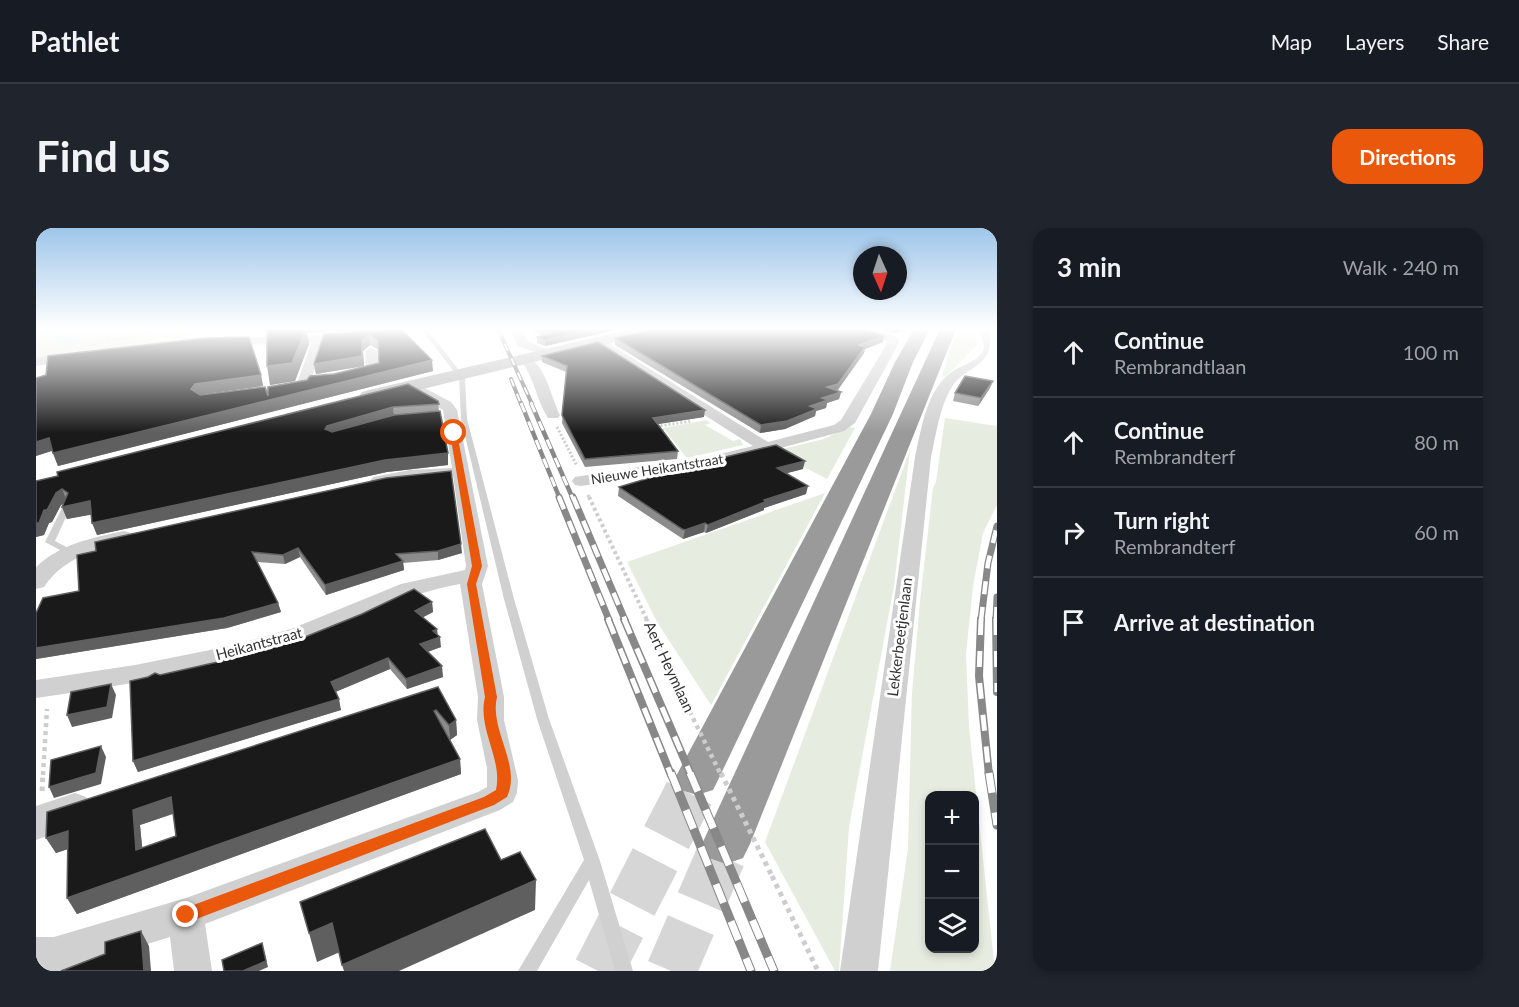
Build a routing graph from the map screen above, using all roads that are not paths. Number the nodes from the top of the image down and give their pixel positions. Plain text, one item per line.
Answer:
1 (313, 364) edge
2 (372, 364) edge
3 (450, 364) edge
4 (505, 364) edge
5 (520, 364) edge
6 (529, 364) edge
7 (632, 364) edge
8 (881, 364) edge
9 (903, 364) edge
10 (933, 364) edge
11 (980, 364) edge
12 (460, 377) junction
13 (335, 380) edge
14 (419, 389) junction
15 (222, 398) edge
16 (554, 419) road end
17 (768, 448) junction
18 (461, 471) junction
19 (581, 481) road end
20 (363, 484) edge
21 (67, 506) edge
22 (143, 533) edge
23 (69, 552) junction
24 (475, 575) junction
25 (36, 582) edge
26 (42, 688) edge
27 (697, 778) tunnel mouth
28 (98, 799) edge
29 (39, 822) edge
30 (726, 844) tunnel mouth
31 (592, 861) junction
32 (186, 915) junction
33 (36, 955) edge
34 (193, 971) edge
35 (527, 971) edge
36 (624, 971) edge
37 (860, 971) edge

1 - 15 street
2 - 13 street
3 - 12 lane
4 - 12 main road
5 - 12 main road
6 - 16 street
7 - 17 street
8 - 17 street, Nieuwe Heikantstraat
9 - 27 highway
10 - 30 highway
11 - 37 street, Lekkerbeetjenlaan
12 - 14 main road
12 - 14 main road
12 - 31 lane
14 - 18 street
17 - 19 street, Nieuwe Heikantstraat
18 - 20 street
18 - 24 street
21 - 23 lane
22 - 23 street
23 - 25 street
24 - 26 street, Heikantstraat
24 - 32 street
28 - 29 street
31 - 35 lane
31 - 36 lane
32 - 33 street
32 - 34 street

